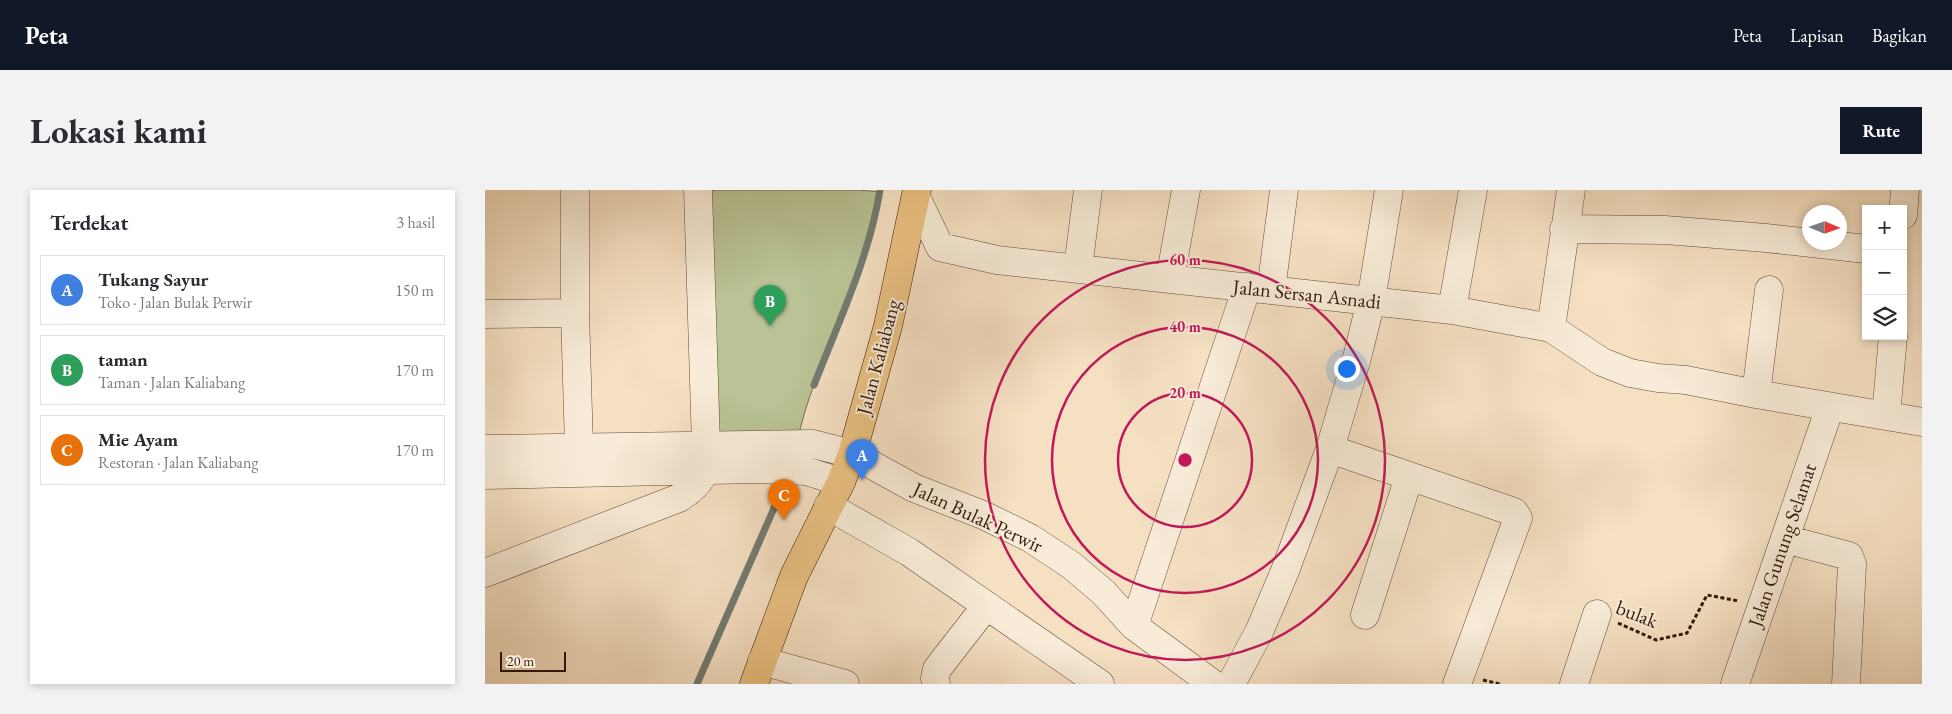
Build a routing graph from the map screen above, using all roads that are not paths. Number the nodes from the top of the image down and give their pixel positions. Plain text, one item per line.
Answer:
1 (575, 190) edge
2 (698, 190) edge
3 (1088, 190) edge
4 (1186, 190) edge
5 (1284, 190) edge
6 (1389, 190) edge
7 (1473, 190) edge
8 (1571, 190) edge
9 (1905, 190) edge
10 (917, 193) edge
11 (1904, 205) edge
12 (1564, 229) junction
13 (1862, 249) edge
14 (1078, 268) junction
15 (1170, 279) junction
16 (1259, 289) junction
17 (1769, 290) dead end
18 (1371, 301) junction
19 (1451, 310) junction
20 (575, 313) junction
21 (485, 314) edge
22 (1551, 328) junction
23 (1893, 340) edge
24 (1756, 394) junction
25 (1830, 407) junction
26 (1886, 416) junction
27 (1922, 422) edge
28 (579, 447) junction
29 (485, 449) edge
30 (1330, 449) junction
31 (852, 454) junction
32 (757, 456) junction
33 (706, 458) junction
34 (485, 476) edge
35 (1409, 476) junction
36 (841, 482) junction
37 (828, 506) junction
38 (1785, 539) junction
39 (485, 573) edge
40 (986, 606) junction
41 (1597, 614) road end
42 (1365, 615) dead end
43 (1134, 626) junction
44 (758, 672) edge
45 (845, 684) edge
46 (936, 684) edge
47 (1100, 684) edge
48 (1213, 684) edge
49 (1231, 684) edge
50 (1457, 684) edge
51 (1575, 684) edge
52 (1735, 684) edge
53 (1846, 684) edge

1 - 20 street
2 - 33 street
3 - 14 street
4 - 15 street
5 - 16 street
6 - 18 street
7 - 19 street
8 - 12 street
9 - 11 street
10 - 14 street, Jalan Sersan Asnadi
10 - 31 main road, Jalan Kaliabang
12 - 13 street
12 - 22 street
14 - 15 street, Jalan Sersan Asnadi
15 - 16 street, Jalan Sersan Asnadi
16 - 18 street, Jalan Sersan Asnadi
16 - 43 street
17 - 24 street
18 - 19 street, Jalan Sersan Asnadi
18 - 30 street
19 - 22 street, Jalan Sersan Asnadi
20 - 21 street
20 - 28 street
22 - 24 street
23 - 26 street
24 - 25 street
25 - 26 street
25 - 38 street, Jalan Gunung Selamat
26 - 27 street
28 - 29 street
28 - 33 street
30 - 35 street
30 - 49 street
31 - 32 street, Jalan Bulak Perwir
31 - 36 main road, Jalan Kaliabang
31 - 43 street, Jalan Bulak Perwir
32 - 33 street
32 - 36 street
33 - 34 street
33 - 39 street
35 - 42 street
35 - 50 street
36 - 37 main road, Jalan Kaliabang
37 - 40 street
37 - 44 main road, Jalan Kaliabang
38 - 52 street, Jalan Gunung Selamat
38 - 53 street
40 - 46 street
40 - 47 street
41 - 51 street
43 - 48 street, Jalan Bulak Perwir
44 - 45 street

